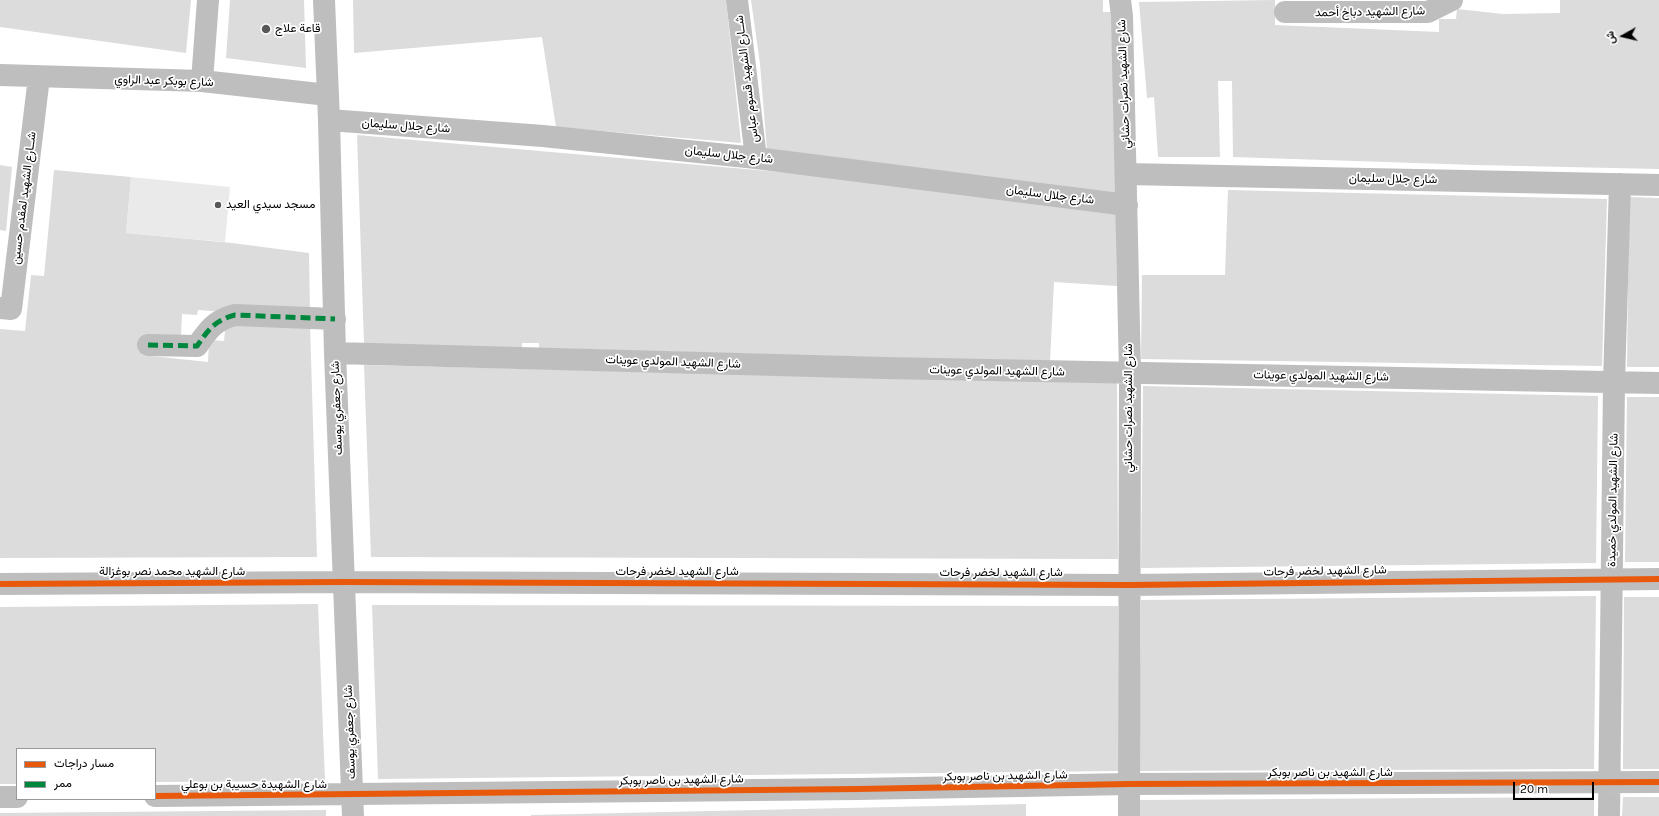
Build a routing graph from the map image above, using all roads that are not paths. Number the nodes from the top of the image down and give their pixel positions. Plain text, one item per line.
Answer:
1 (208, 0) edge
2 (324, 0) edge
3 (738, 0) edge
4 (1120, 0) edge
5 (1452, 0) edge
6 (1285, 12) dead end
7 (0, 75) edge
8 (39, 76) junction
9 (202, 81) junction
10 (328, 95) junction
11 (329, 120) junction
12 (756, 158) junction
13 (1126, 174) junction
14 (1620, 184) junction
15 (1659, 185) edge
16 (1127, 205) junction
17 (0, 308) edge
18 (334, 318) junction
19 (148, 345) dead end
20 (335, 353) junction
21 (1130, 373) junction
22 (1614, 382) junction
23 (1659, 383) edge
24 (1612, 579) junction
25 (1659, 579) edge
26 (344, 582) junction
27 (0, 584) edge
28 (1129, 584) junction
29 (1610, 782) junction
30 (1659, 782) edge
31 (1129, 784) junction
32 (156, 796) edge
33 (0, 797) edge
34 (16, 797) edge
35 (353, 806) edge
36 (1129, 816) edge
37 (1609, 816) edge

1 - 9 street
2 - 10 street, شارع جعفري يوسف
3 - 12 street, شــارع الشهيد قسوم عباس
4 - 13 street, شارع الشهيد نصرات حشاني
5 - 6 street, شارع الشهيد دباخ أحمد
7 - 8 street, شارع بوبكر عبد الراوي
8 - 9 street, شارع بوبكر عبد الراوي
8 - 17 street, شــارع الشهيد لمقدم حسين
9 - 10 street, شارع بوبكر عبد الراوي
10 - 11 street, شارع جعفري يوسف
11 - 12 street, شارع جلال سليمان
11 - 18 street, شارع جعفري يوسف
12 - 16 street, شارع جلال سليمان
13 - 14 street, شارع جلال سليمان
13 - 16 street, شارع الشهيد نصرات حشاني
14 - 15 street, شارع جلال سليمان
14 - 22 street, شارع الشهيد المولدي خميدة
16 - 21 street, شارع الشهيد نصرات حشاني
18 - 19 street
18 - 20 street, شارع جعفري يوسف
20 - 21 street, شارع الشهيد المولدي عوينات
20 - 26 street, شارع جعفري يوسف
21 - 22 street, شارع الشهيد المولدي عوينات
21 - 28 street, شارع الشهيد نصرات حشاني
22 - 23 street, شارع الشهيد المولدي عوينات
22 - 24 street, شارع الشهيد المولدي خميدة
24 - 25 street, شارع الشهيد لخضر فرحات
24 - 28 street, شارع الشهيد لخضر فرحات
24 - 29 street, شارع الشهيد المولدي خميدة
26 - 27 street, شارع الشهيد محمد نصر بوغزالة
26 - 28 street, شارع الشهيد لخضر فرحات
26 - 35 street, شارع جعفري يوسف
28 - 31 street, شارع الشهيد نصرات حشاني
29 - 30 street, شارع الشهيد بن ناصر بوبكر
29 - 31 street, شارع الشهيد بن ناصر بوبكر
29 - 37 street, شارع الشهيد المولدي خميدة
31 - 35 street, شارع الشهيد بن ناصر بوبكر
31 - 36 street, شارع الشهيد نصرات حشاني
32 - 35 street, شارع الشهيدة حسيبة بن بوعلي
33 - 34 street

